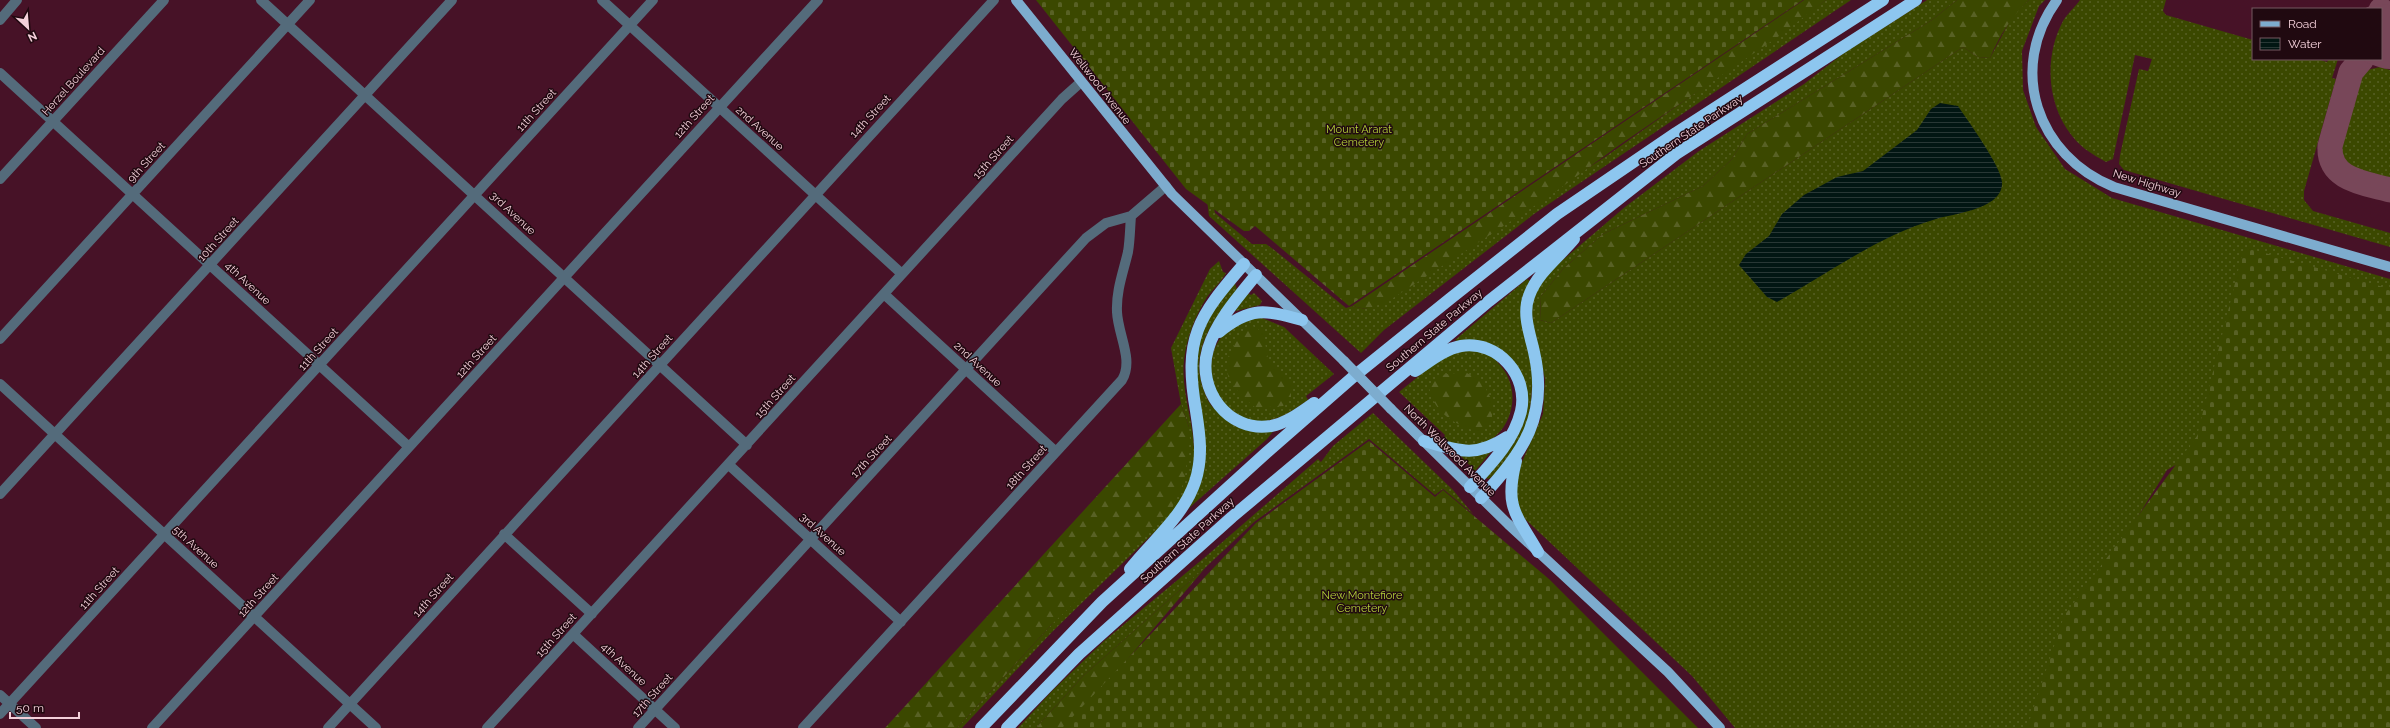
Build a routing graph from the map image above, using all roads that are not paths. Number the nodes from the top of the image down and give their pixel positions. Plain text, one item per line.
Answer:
1 (17, 0) edge
2 (164, 0) edge
3 (261, 0) edge
4 (310, 0) edge
5 (452, 0) edge
6 (602, 0) edge
7 (653, 0) edge
8 (818, 0) edge
9 (994, 0) edge
10 (1016, 0) edge
11 (1883, 0) edge
12 (1916, 0) edge
13 (2057, 0) edge
14 (0, 20) edge
15 (288, 24) junction
16 (629, 26) junction
17 (0, 73) edge
18 (1081, 82) junction
19 (366, 94) junction
20 (719, 107) junction
21 (54, 121) junction
22 (0, 179) edge
23 (1166, 186) junction
24 (133, 194) junction
25 (475, 194) junction
26 (815, 194) junction
27 (1131, 216) junction
28 (1590, 220) junction
29 (1244, 264) junction
30 (210, 265) junction
31 (2390, 267) edge
32 (902, 274) junction
33 (1256, 275) junction
34 (565, 277) junction
35 (884, 294) junction
36 (1302, 320) junction
37 (1213, 337) junction
38 (0, 340) edge
39 (660, 364) junction
40 (319, 365) junction
41 (966, 370) junction
42 (1354, 377) junction
43 (0, 384) edge
44 (1358, 409) junction
45 (1512, 434) junction
46 (55, 435) junction
47 (1424, 441) junction
48 (747, 444) junction
49 (409, 447) junction
50 (1056, 452) junction
51 (1518, 456) junction
52 (729, 465) junction
53 (1470, 487) junction
54 (0, 494) edge
55 (1481, 498) junction
56 (164, 534) junction
57 (504, 534) junction
58 (811, 539) junction
59 (1538, 552) junction
60 (1102, 602) junction
61 (592, 614) junction
62 (255, 616) junction
63 (901, 622) junction
64 (573, 634) junction
65 (0, 695) edge
66 (9, 704) junction
67 (350, 704) junction
68 (655, 710) junction
69 (0, 714) edge
70 (36, 728) edge
71 (152, 728) edge
72 (328, 728) edge
73 (376, 728) edge
74 (487, 728) edge
75 (638, 728) edge
76 (675, 728) edge
77 (803, 728) edge
78 (981, 728) edge
79 (1007, 728) edge
80 (1720, 728) edge

1 - 14 street
2 - 21 street, Herzel Boulevard
3 - 15 street, 3rd Avenue
4 - 15 street, 9th Street
5 - 19 street, 10th Street
6 - 16 street, 2nd Avenue
7 - 16 street, 11th Street
8 - 20 street, 12th Street
9 - 26 street, 14th Street
10 - 18 main road, Wellwood Avenue
11 - 42 highway, Southern State Parkway
12 - 28 highway, Southern State Parkway
13 - 31 main road, New Highway
15 - 19 street, 3rd Avenue
15 - 24 street, 9th Street
16 - 20 street, 2nd Avenue
16 - 25 street, 11th Street
17 - 21 street, 4th Avenue
18 - 23 main road, Wellwood Avenue
18 - 32 street, 15th Street
19 - 25 street, 3rd Avenue
19 - 30 street, 10th Street
20 - 26 street, 2nd Avenue
20 - 34 street, 12th Street
21 - 22 street, Herzel Boulevard
21 - 24 street, 4th Avenue
23 - 27 street
23 - 29 main road, North Wellwood Avenue
24 - 30 street, 4th Avenue
24 - 38 street, 9th Street
25 - 34 street, 3rd Avenue
25 - 40 street, 11th Street
26 - 32 street, 2nd Avenue
26 - 39 street, 14th Street
27 - 41 street, 17th Street
27 - 50 street, 18th Street
28 - 44 highway, Southern State Parkway
28 - 51 highway
29 - 33 main road, North Wellwood Avenue
29 - 60 highway
30 - 40 street, 4th Avenue
30 - 46 street, 10th Street
32 - 35 street, 15th Street
33 - 36 main road, North Wellwood Avenue
33 - 37 highway
34 - 39 street, 3rd Avenue
34 - 49 street, 12th Street
35 - 41 street, 2nd Avenue
35 - 48 street, 15th Street
36 - 37 highway
36 - 47 main road, North Wellwood Avenue, bridge
37 - 42 highway
39 - 48 street, 3rd Avenue
39 - 57 street, 14th Street
40 - 49 street, 4th Avenue
40 - 56 street, 11th Street
41 - 50 street, 2nd Avenue
41 - 58 street, 17th Street
42 - 60 highway, Southern State Parkway
43 - 46 street, 5th Avenue
44 - 45 highway
44 - 79 highway, Southern State Parkway
45 - 47 highway
45 - 53 highway
46 - 54 street, 10th Street
46 - 56 street, 5th Avenue
47 - 53 main road, North Wellwood Avenue
48 - 52 street, 15th Street
49 - 62 street, 12th Street
50 - 63 street, 18th Street
51 - 55 highway
51 - 59 highway
52 - 58 street, 3rd Avenue
52 - 61 street, 15th Street
53 - 55 main road, North Wellwood Avenue
55 - 59 main road, North Wellwood Avenue
56 - 62 street, 5th Avenue
56 - 66 street, 11th Street
57 - 61 street
57 - 67 street, 14th Street
58 - 63 street, 3rd Avenue
58 - 68 street, 17th Street
59 - 80 main road, North Wellwood Avenue
60 - 78 highway, Southern State Parkway
61 - 64 street, 15th Street
62 - 67 street, 5th Avenue
62 - 71 street, 12th Street
63 - 77 street, 18th Street
64 - 68 street, 4th Avenue
64 - 74 street, 15th Street
65 - 66 street
66 - 69 street, 11th Street
66 - 70 street
67 - 72 street, 14th Street
67 - 73 street, 5th Avenue
68 - 75 street, 17th Street
68 - 76 street, 4th Avenue

